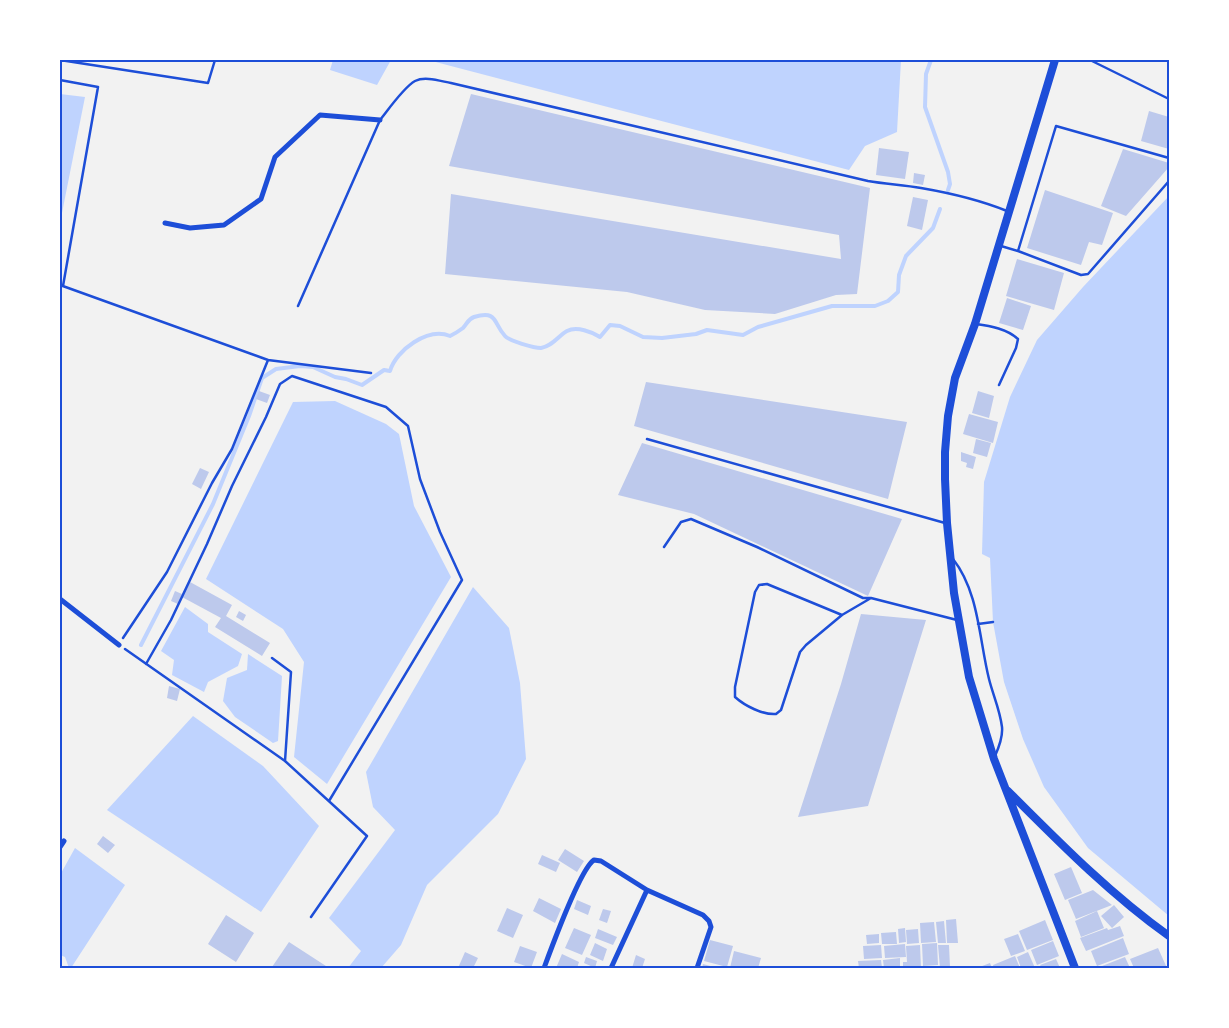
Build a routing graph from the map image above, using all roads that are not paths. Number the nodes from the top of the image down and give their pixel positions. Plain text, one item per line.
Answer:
1 (1054, 60) edge
2 (1090, 60) edge
3 (1169, 99) edge
4 (380, 120) junction
5 (1169, 158) edge
6 (1169, 181) edge
7 (1008, 212) junction
8 (165, 223) dead end
9 (998, 245) junction
10 (1018, 251) junction
11 (298, 306) dead end
12 (974, 324) junction
13 (999, 385) dead end
14 (647, 439) dead end
15 (947, 523) junction
16 (664, 547) dead end
17 (950, 556) junction
18 (870, 598) junction
19 (60, 599) edge
20 (842, 615) junction
21 (958, 620) junction
22 (993, 622) dead end
23 (978, 624) junction
24 (119, 645) road end
25 (994, 759) junction
26 (1005, 788) junction
27 (64, 840) dead end
28 (60, 847) edge
29 (647, 890) junction
30 (1169, 936) edge
31 (544, 968) edge
32 (610, 968) edge
33 (697, 968) edge
34 (1075, 968) edge

1 - 7 main road
2 - 3 lane
4 - 7 lane
4 - 8 street
4 - 11 lane
5 - 10 lane
6 - 10 lane
7 - 9 main road
9 - 10 lane
9 - 12 main road
12 - 13 lane
12 - 15 main road
14 - 15 lane
15 - 17 main road
16 - 18 lane
17 - 21 main road
17 - 23 lane
18 - 20 lane
18 - 21 lane
19 - 24 street
20 - 20 lane
21 - 25 main road
22 - 23 lane
23 - 25 lane
25 - 26 main road
26 - 30 main road
26 - 34 main road
27 - 28 street
29 - 31 street
29 - 32 street
29 - 33 street

